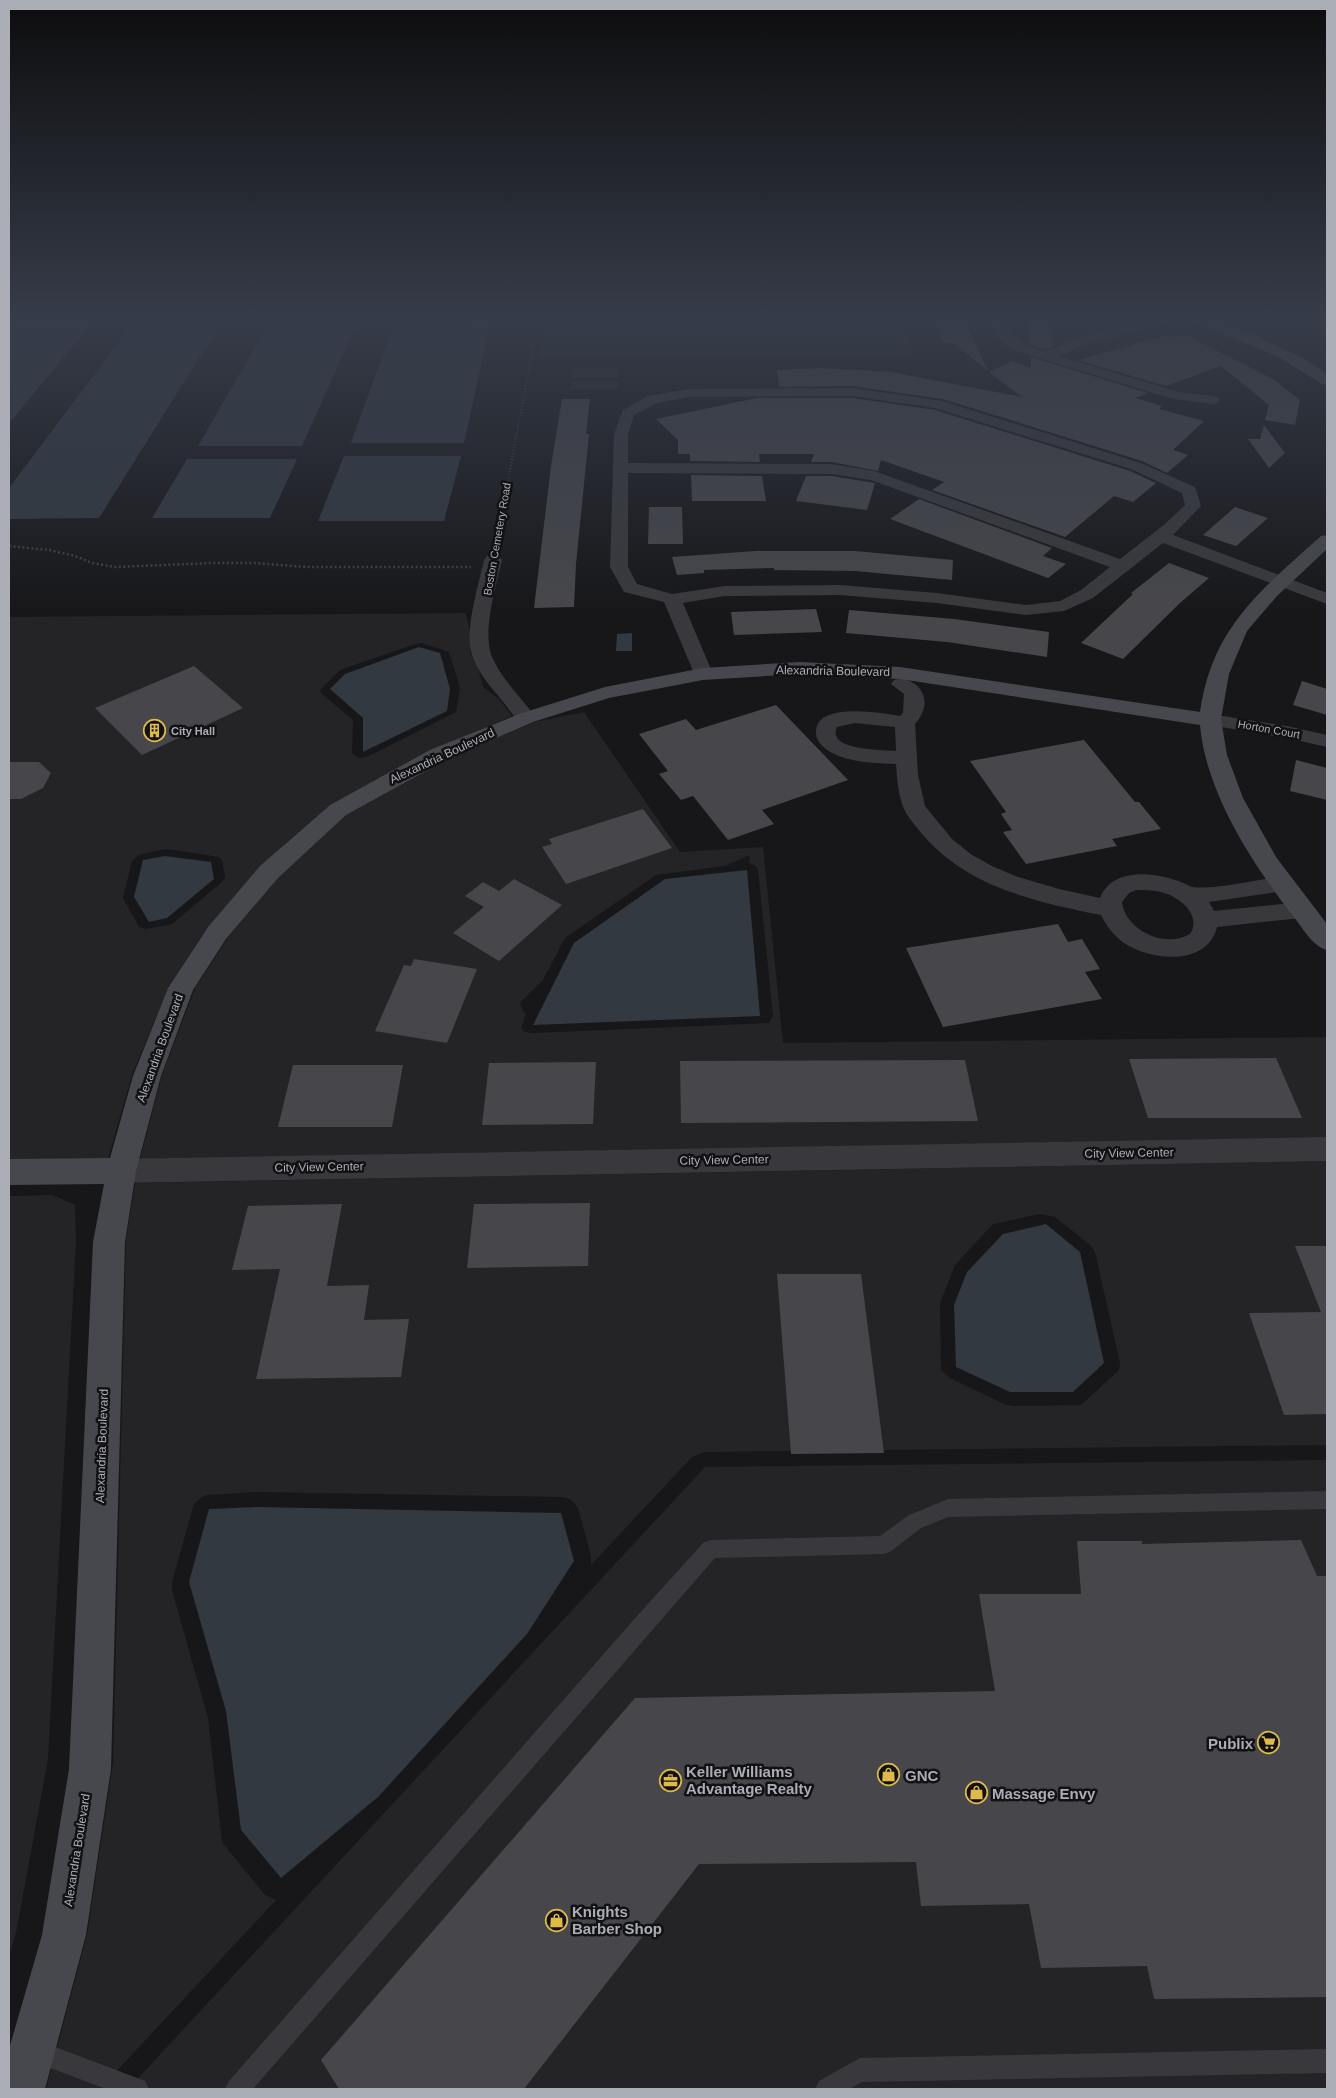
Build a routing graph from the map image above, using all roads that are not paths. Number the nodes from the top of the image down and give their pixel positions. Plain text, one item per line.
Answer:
1 (627, 417) edge
2 (978, 417) edge
3 (621, 468) junction
4 (1161, 536) junction
5 (1327, 540) edge
6 (492, 563) road end
7 (1123, 566) junction
8 (1282, 583) junction
9 (672, 599) junction
10 (1327, 599) edge
11 (703, 674) junction
12 (895, 690) junction
13 (526, 718) junction
14 (1210, 720) junction
15 (905, 723) junction
16 (1327, 741) edge
17 (908, 758) junction
18 (1282, 884) junction
19 (1188, 895) junction
20 (1110, 908) junction
21 (1301, 910) junction
22 (1207, 920) junction
23 (1327, 942) edge
24 (1327, 1149) edge
25 (121, 1171) junction
26 (9, 1172) edge
27 (1327, 1500) edge
28 (31, 2050) junction
29 (1327, 2061) edge
30 (20, 2089) edge
31 (137, 2089) edge
32 (237, 2089) edge
33 (827, 2089) edge

1 - 3 street
2 - 4 street
3 - 7 street
3 - 9 street
4 - 7 street
4 - 8 street
5 - 8 street
6 - 13 street, Boston Cemetery Road
7 - 9 street
8 - 10 street
8 - 14 street
9 - 11 street
11 - 12 street, Alexandria Boulevard
11 - 13 street, Alexandria Boulevard
12 - 14 street, Alexandria Boulevard
12 - 15 street
12 - 15 street
13 - 25 street, Alexandria Boulevard
14 - 16 street, Horton Court
14 - 18 street
15 - 17 street
15 - 17 street
17 - 20 street
18 - 19 street
18 - 21 street
19 - 20 street
19 - 22 street
20 - 22 street
21 - 22 street
21 - 23 street
24 - 25 street, City View Center
25 - 26 street
25 - 28 street, Alexandria Boulevard
27 - 32 lane
28 - 30 street, Alexandria Boulevard
28 - 31 lane
29 - 33 lane

